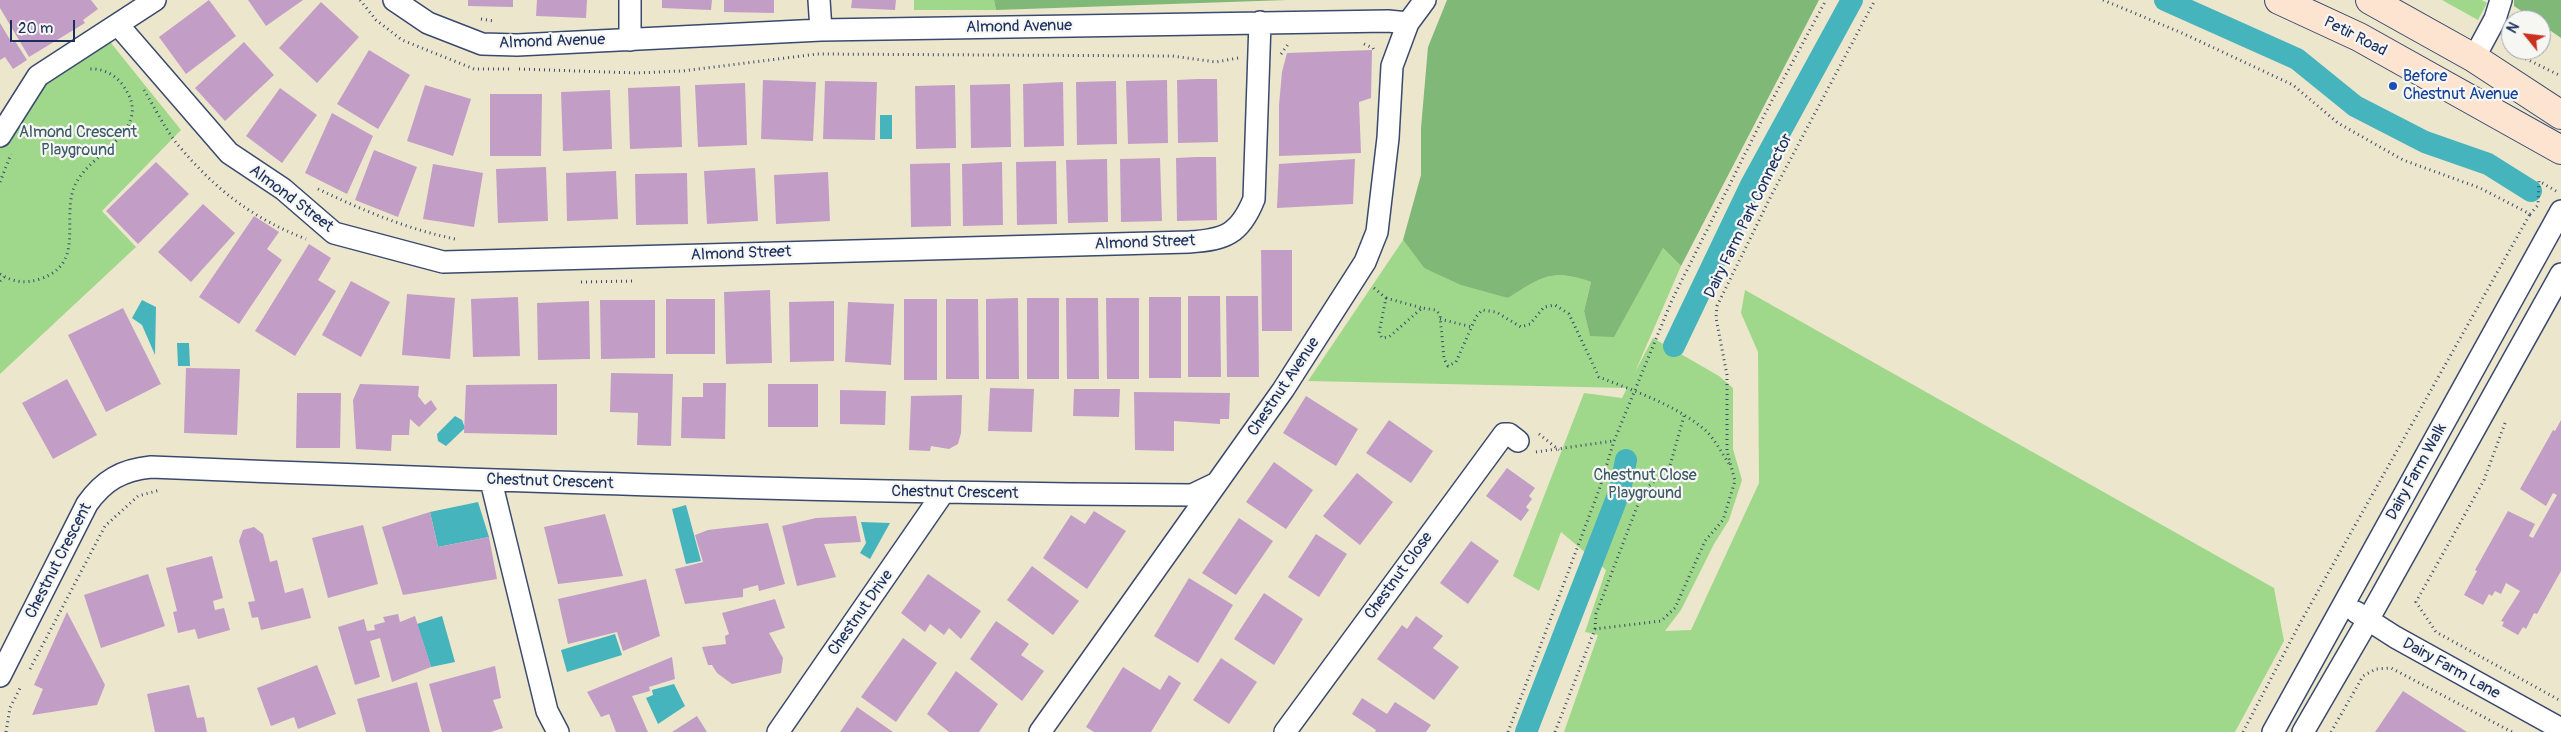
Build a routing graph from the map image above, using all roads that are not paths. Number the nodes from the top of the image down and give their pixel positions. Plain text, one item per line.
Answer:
1 (155, 0) edge
2 (394, 0) edge
3 (630, 0) edge
4 (819, 0) edge
5 (1425, 0) edge
6 (2279, 0) edge
7 (2370, 0) edge
8 (2501, 0) edge
9 (1260, 22) junction
10 (1408, 23) junction
11 (119, 26) junction
12 (821, 30) junction
13 (630, 40) junction
14 (2474, 58) junction
15 (2561, 115) edge
16 (7, 141) edge
17 (2561, 150) edge
18 (2561, 211) edge
19 (2561, 274) edge
20 (1518, 441) dead end
21 (492, 481) junction
22 (1217, 484) junction
23 (943, 493) junction
24 (2343, 604) junction
25 (2368, 620) junction
26 (0, 676) edge
27 (2561, 730) edge
28 (558, 732) edge
29 (778, 732) edge
30 (1040, 732) edge
31 (1285, 732) edge
32 (2273, 732) edge
33 (2303, 732) edge

1 - 11 street
2 - 13 street, Almond Avenue
3 - 13 street
4 - 12 street
5 - 10 street, Chestnut Avenue
6 - 17 main road, Petir Road
7 - 14 main road
8 - 14 street
9 - 10 street, Almond Avenue
9 - 11 street, Almond Street
9 - 12 street, Almond Avenue
10 - 22 street, Chestnut Avenue
11 - 16 street
12 - 13 street, Almond Avenue
14 - 15 main road
18 - 24 street, Dairy Farm Walk
19 - 25 street, Dairy Farm Walk
20 - 31 street, Chestnut Close
21 - 23 street, Chestnut Crescent
21 - 26 street, Chestnut Crescent
21 - 28 street
22 - 23 street, Chestnut Crescent
22 - 30 street, Chestnut Avenue
23 - 29 street, Chestnut Drive
24 - 25 street, Dairy Farm Lane
24 - 32 street, Dairy Farm Walk
25 - 27 street, Dairy Farm Lane
25 - 33 street, Dairy Farm Walk

